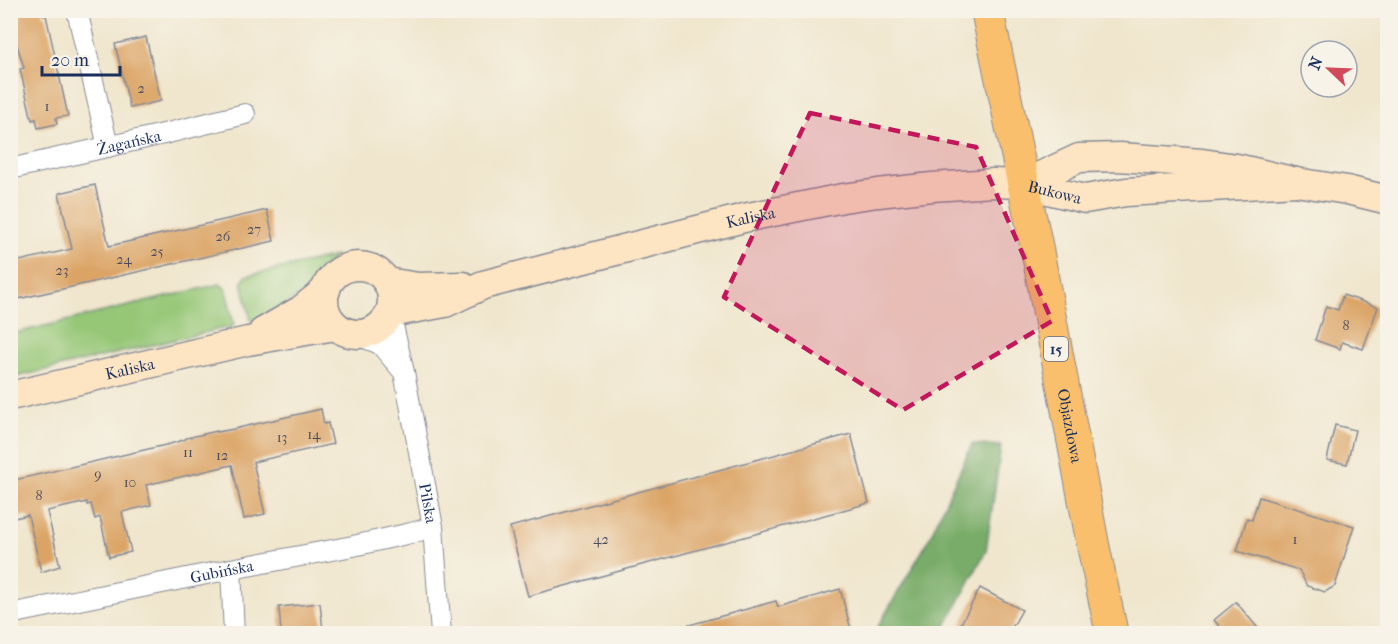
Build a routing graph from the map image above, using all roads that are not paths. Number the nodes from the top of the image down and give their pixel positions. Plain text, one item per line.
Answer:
1 (77, 10) edge
2 (987, 10) edge
3 (245, 114) dead end
4 (108, 147) junction
5 (10, 169) edge
6 (1296, 182) junction
7 (1023, 184) junction
8 (1388, 200) edge
9 (387, 282) junction
10 (483, 285) junction
11 (326, 290) junction
12 (390, 313) junction
13 (345, 330) junction
14 (248, 341) junction
15 (404, 372) junction
16 (10, 396) edge
17 (433, 526) junction
18 (231, 569) junction
19 (10, 614) edge
20 (234, 633) edge
21 (441, 633) edge
22 (1112, 633) edge

1 - 4 street
2 - 7 main road, 15
3 - 4 street, Żagańska
4 - 5 street, Żagańska
6 - 7 street, Bukowa
6 - 7 street, Bukowa
6 - 8 street, Bukowa
7 - 10 street, Kaliska
7 - 22 main road, Objazdowa / 15
9 - 10 street, Kaliska
9 - 11 street
9 - 12 street
10 - 12 street, Kaliska
11 - 13 street
11 - 14 street, Kaliska
12 - 13 street
12 - 15 street, Pilska
13 - 14 street, Kaliska
13 - 15 street, Pilska
14 - 16 street, Kaliska
15 - 17 street, Pilska
17 - 18 street, Gubińska
17 - 21 street, Pilska
18 - 19 street, Gubińska
18 - 20 street

